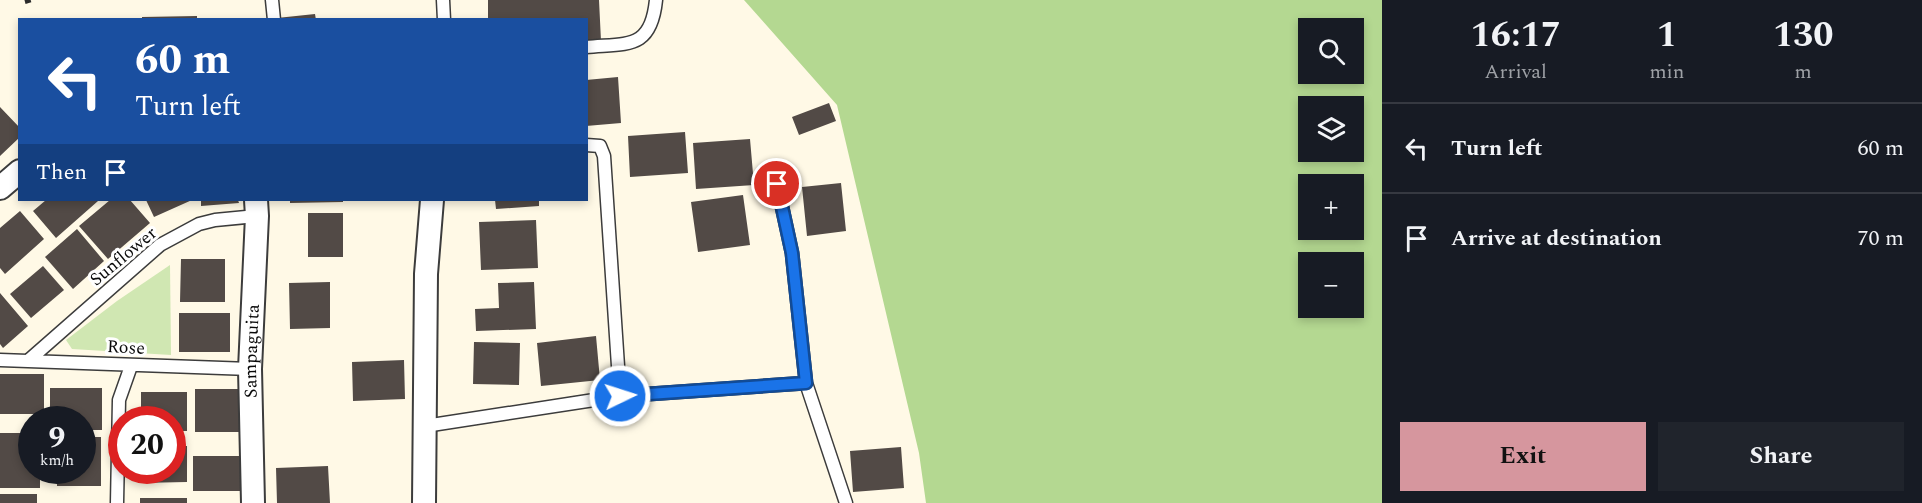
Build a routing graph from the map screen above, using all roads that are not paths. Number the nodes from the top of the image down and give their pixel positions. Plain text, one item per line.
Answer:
1 (272, 0) edge
2 (443, 0) edge
3 (656, 0) edge
4 (274, 18) edge
5 (444, 18) edge
6 (588, 47) edge
7 (588, 145) edge
8 (18, 173) edge
9 (777, 184) dead end
10 (0, 188) edge
11 (432, 201) edge
12 (257, 208) edge
13 (0, 360) edge
14 (29, 360) junction
15 (131, 366) junction
16 (250, 369) junction
17 (806, 383) junction
18 (620, 396) junction
19 (425, 426) junction
20 (117, 503) edge
21 (253, 503) edge
22 (424, 503) edge
23 (846, 503) edge

1 - 4 lane
2 - 5 lane
3 - 6 lane
7 - 18 lane
8 - 10 street
9 - 17 lane
11 - 19 street
12 - 14 lane, Sunflower
12 - 16 street, Sampaguita
13 - 14 lane, Rose
14 - 15 lane, Rose
15 - 16 lane, Rose
15 - 20 lane
16 - 21 street, Sampaguita
17 - 18 lane
17 - 23 lane
18 - 19 lane
19 - 22 street

